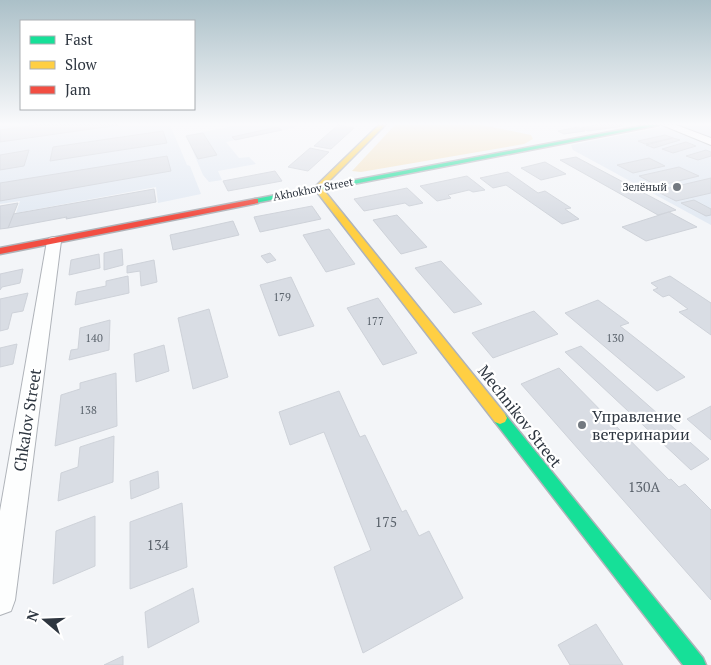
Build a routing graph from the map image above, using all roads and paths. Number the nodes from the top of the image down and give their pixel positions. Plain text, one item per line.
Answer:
1 (350, 156) edge
2 (490, 156) edge
3 (318, 188) junction
4 (54, 241) junction
5 (0, 252) edge
6 (0, 600) edge
7 (696, 665) edge

1 - 3 street
2 - 3 street, Akhokhov Street
3 - 4 street, Akhokhov Street
3 - 7 street, Mechnikov Street
4 - 5 street, Akhokhov Street
4 - 6 street, Chkalov Street

